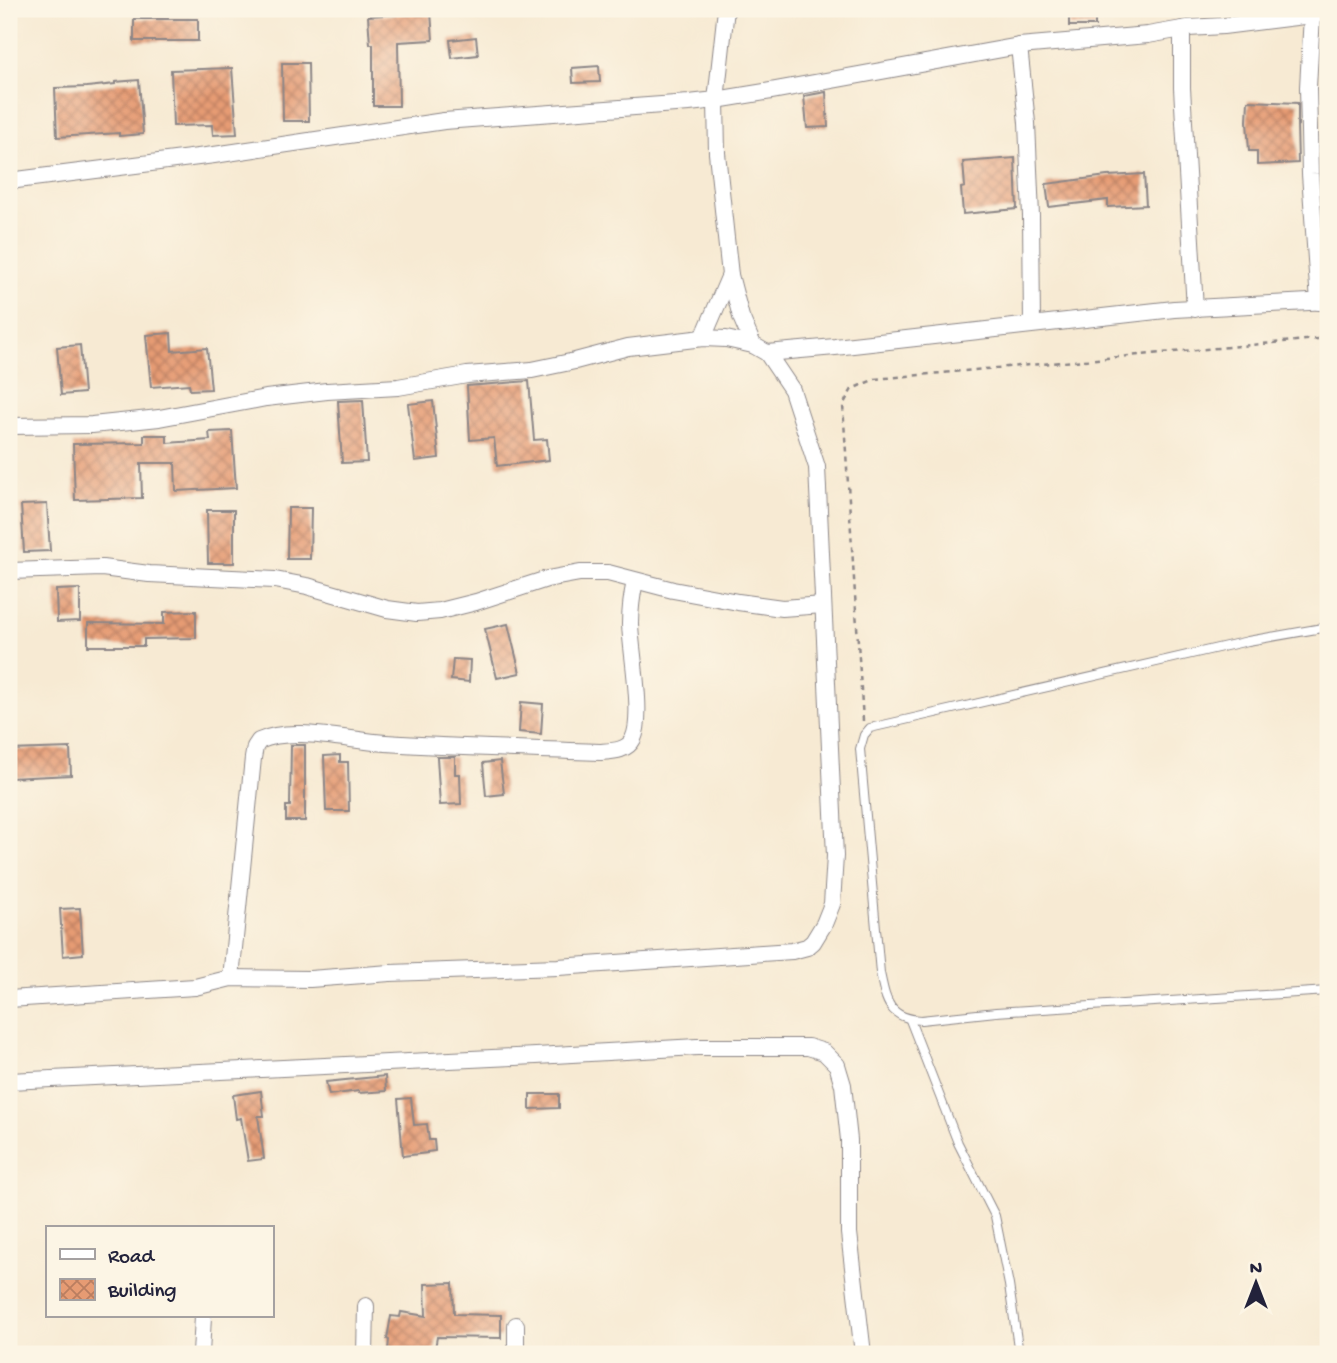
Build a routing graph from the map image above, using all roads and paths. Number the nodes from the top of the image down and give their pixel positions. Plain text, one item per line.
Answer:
1 (726, 9) edge
2 (1320, 14) edge
3 (1182, 29) junction
4 (1019, 46) junction
5 (716, 100) junction
6 (9, 181) edge
7 (730, 275) junction
8 (1324, 301) edge
9 (1195, 309) junction
10 (1032, 324) junction
11 (703, 338) junction
12 (1328, 338) edge
13 (760, 349) junction
14 (9, 426) edge
15 (9, 571) edge
16 (635, 581) junction
17 (823, 605) junction
18 (1328, 627) edge
19 (864, 735) junction
20 (231, 978) junction
21 (1328, 991) edge
22 (9, 999) edge
23 (910, 1020) junction
24 (9, 1081) edge
25 (366, 1306) dead end
26 (203, 1318) edge
27 (516, 1325) dead end
28 (201, 1354) edge
29 (365, 1354) edge
30 (516, 1354) edge
31 (863, 1354) edge
32 (1019, 1354) edge

1 - 5 street
2 - 3 street
2 - 8 street
3 - 4 street
3 - 9 street
4 - 5 street
4 - 10 street
5 - 6 street
5 - 7 street
7 - 11 street
7 - 13 street
8 - 9 street
9 - 10 street
10 - 13 street
11 - 13 street
11 - 14 street
12 - 19 path
13 - 17 street
15 - 16 street
16 - 17 street
16 - 20 street
17 - 20 street
18 - 19 lane
19 - 23 lane
20 - 22 street
21 - 23 lane
23 - 32 lane
24 - 31 street
25 - 29 street
26 - 28 street
27 - 30 street

